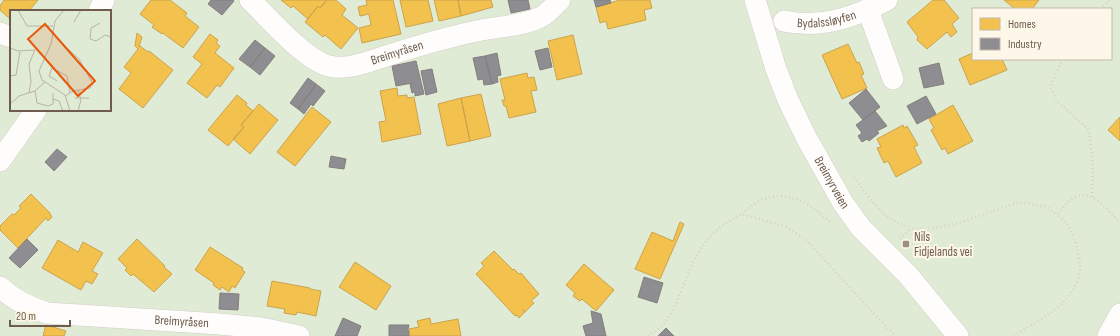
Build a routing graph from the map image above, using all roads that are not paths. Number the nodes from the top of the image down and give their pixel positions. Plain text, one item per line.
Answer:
1 (104, 0) edge
2 (250, 0) edge
3 (560, 0) edge
4 (754, 0) edge
5 (887, 0) edge
6 (99, 10) edge
7 (868, 10) junction
8 (784, 21) dead end
9 (0, 33) edge
10 (10, 37) edge
11 (893, 79) dead end
12 (35, 111) edge
13 (0, 161) edge
14 (0, 287) edge
15 (1120, 314) edge
16 (299, 336) edge
17 (958, 336) edge
18 (1108, 336) edge

1 - 6 street
2 - 3 street, Breimyråsen
4 - 17 street, Breimyrveien
5 - 7 street, Bydalssløyfen
7 - 8 street, Bydalssløyfen
7 - 11 street, Bydalssløyfen
9 - 10 street
12 - 13 street
14 - 16 street, Breimyråsen
15 - 18 street

